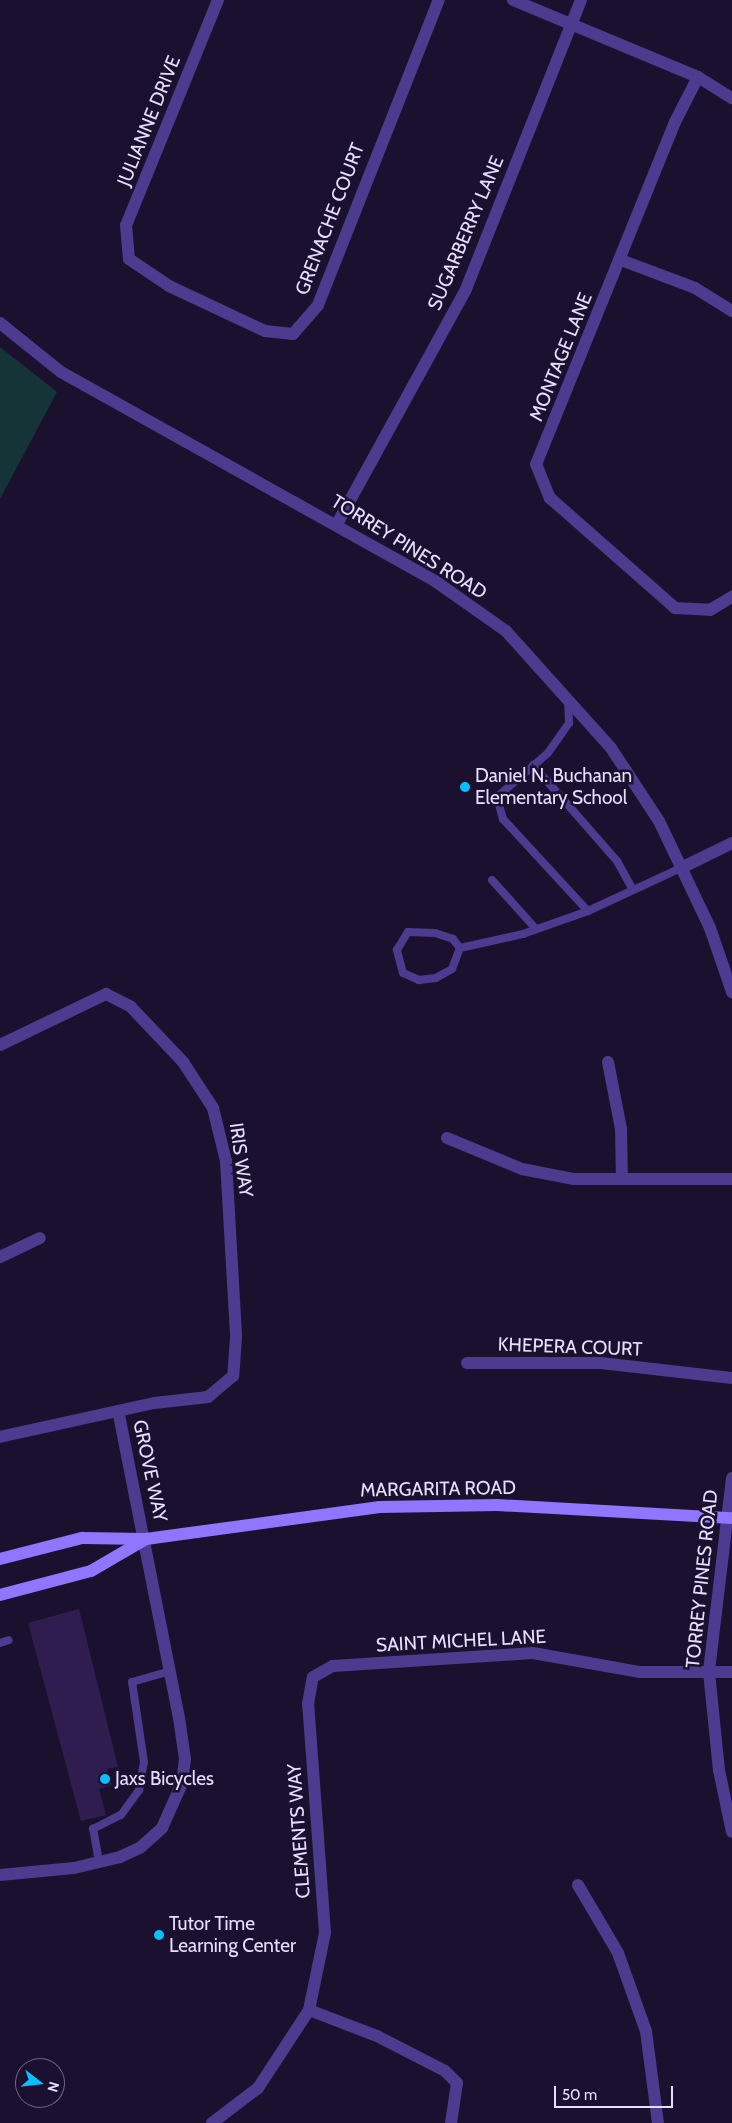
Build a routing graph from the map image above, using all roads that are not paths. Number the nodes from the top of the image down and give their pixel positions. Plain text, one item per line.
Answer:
1 (218, 0) edge
2 (439, 0) edge
3 (513, 0) edge
4 (581, 0) edge
5 (570, 24) junction
6 (698, 76) junction
7 (732, 98) edge
8 (129, 259) joint
9 (620, 260) junction
10 (732, 311) edge
11 (0, 323) edge
12 (337, 524) junction
13 (732, 597) edge
14 (567, 694) junction
15 (533, 765) junction
16 (732, 843) edge
17 (681, 868) junction
18 (492, 880) dead end
19 (633, 890) junction
20 (588, 911) junction
21 (535, 928) junction
22 (460, 948) junction
23 (732, 992) edge
24 (0, 1045) edge
25 (608, 1062) dead end
26 (448, 1138) dead end
27 (622, 1179) junction
28 (732, 1179) edge
29 (40, 1238) dead end
30 (0, 1257) edge
31 (467, 1363) dead end
32 (732, 1378) edge
33 (118, 1411) junction
34 (0, 1437) edge
35 (732, 1478) edge
36 (729, 1518) edge
37 (146, 1539) junction
38 (0, 1559) edge
39 (0, 1594) edge
40 (9, 1640) dead end
41 (0, 1643) edge
42 (170, 1671) junction
43 (708, 1672) junction
44 (732, 1672) edge
45 (313, 1677) joint
46 (732, 1832) edge
47 (99, 1862) junction
48 (0, 1875) edge
49 (578, 1885) dead end
50 (309, 2010) junction
51 (212, 2123) edge
52 (451, 2123) edge
53 (658, 2123) edge

1 - 8 street, JULIANNE DRIVE
2 - 8 street, GRENACHE COURT
3 - 5 street
4 - 5 street, SUGARBERRY LANE
5 - 6 street
5 - 12 street, SUGARBERRY LANE
6 - 7 street
6 - 9 street, MONTAGE LANE
9 - 10 street
9 - 13 street, MONTAGE LANE
11 - 12 street, TORREY PINES ROAD
12 - 14 street, TORREY PINES ROAD
14 - 15 lane
14 - 17 street, TORREY PINES ROAD
15 - 19 lane
15 - 20 lane
16 - 17 street
17 - 19 lane
17 - 23 street, TORREY PINES ROAD
18 - 21 lane
19 - 20 lane
20 - 21 lane
21 - 22 lane
22 - 22 lane
24 - 33 street, IRIS WAY
25 - 27 street
26 - 27 street
27 - 28 street
29 - 30 street
31 - 32 street, KHEPERA COURT
33 - 34 street
33 - 37 street, GROVE WAY
35 - 36 street, TORREY PINES ROAD
36 - 37 main road, MARGARITA ROAD
36 - 43 street, TORREY PINES ROAD
37 - 38 main road, MARGARITA ROAD
37 - 39 main road, MARGARITA ROAD
37 - 42 street, GROVE WAY
40 - 41 lane
42 - 47 street, GROVE WAY
42 - 47 lane
43 - 44 street, SAINT MICHEL LANE
43 - 45 street, SAINT MICHEL LANE
43 - 46 street, TORREY PINES ROAD
45 - 50 street, CLEMENTS WAY
47 - 48 street, GROVE WAY
49 - 53 street
50 - 51 street, CLEMENTS WAY
50 - 52 street

